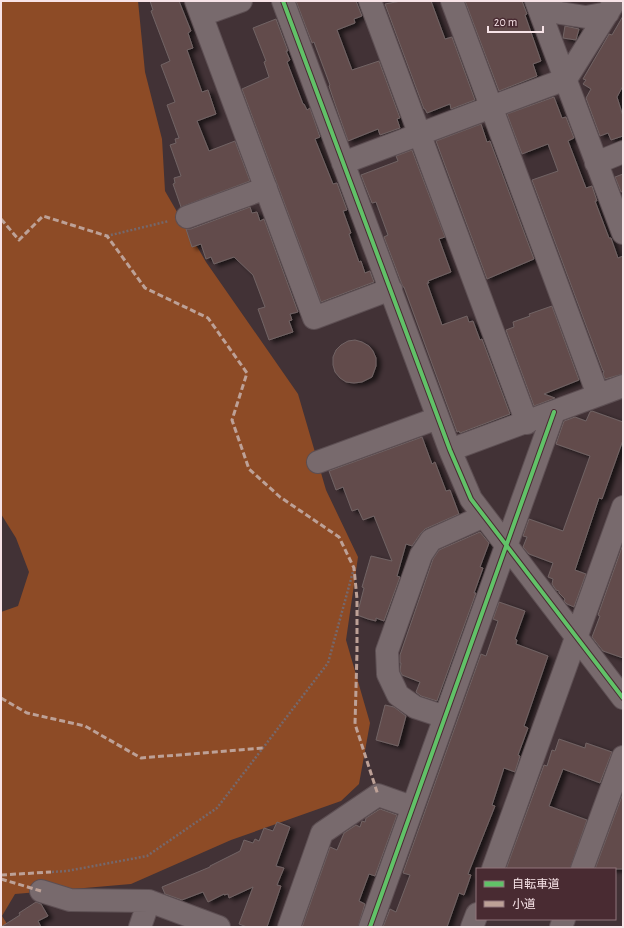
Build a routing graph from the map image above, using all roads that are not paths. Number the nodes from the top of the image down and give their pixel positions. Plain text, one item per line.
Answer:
1 (241, 1) edge
2 (283, 1) edge
3 (370, 1) edge
4 (452, 1) edge
5 (537, 3) edge
6 (612, 7) edge
7 (199, 8) edge
8 (566, 79) junction
9 (491, 107) junction
10 (419, 134) junction
11 (623, 152) edge
12 (343, 163) junction
13 (596, 163) junction
14 (266, 188) junction
15 (187, 217) road end
16 (623, 233) edge
17 (391, 289) junction
18 (623, 386) edge
19 (598, 395) junction
20 (554, 412) junction
21 (438, 418) junction
22 (527, 423) junction
23 (450, 450) junction
24 (318, 462) dead end
25 (623, 507) edge
26 (484, 516) junction
27 (506, 547) junction
28 (576, 637) junction
29 (623, 698) edge
30 (445, 717) junction
31 (623, 757) edge
32 (412, 807) junction
33 (493, 868) edge
34 (582, 868) edge
35 (41, 891) dead end
36 (150, 901) junction
37 (476, 917) edge
38 (140, 927) edge
39 (219, 927) edge
40 (289, 927) edge
41 (370, 927) edge
42 (472, 927) edge

1 - 7 street
2 - 12 street
3 - 10 street
4 - 9 street
5 - 6 street
5 - 8 street
6 - 8 street
7 - 14 street
8 - 9 street
8 - 13 street
9 - 10 street
9 - 19 street
10 - 12 street
10 - 22 street
11 - 13 street
12 - 17 street
13 - 16 street
14 - 15 street
14 - 17 street
17 - 21 street
18 - 19 street
19 - 20 street
20 - 22 street
20 - 27 street
21 - 23 street
21 - 24 street
22 - 23 street
23 - 26 street
25 - 28 street
26 - 27 street
26 - 30 street
27 - 28 street
27 - 30 street
28 - 29 street
28 - 33 street
30 - 32 street
31 - 34 street
32 - 40 street
32 - 41 street
35 - 36 street
36 - 38 street
36 - 39 street
37 - 42 street

